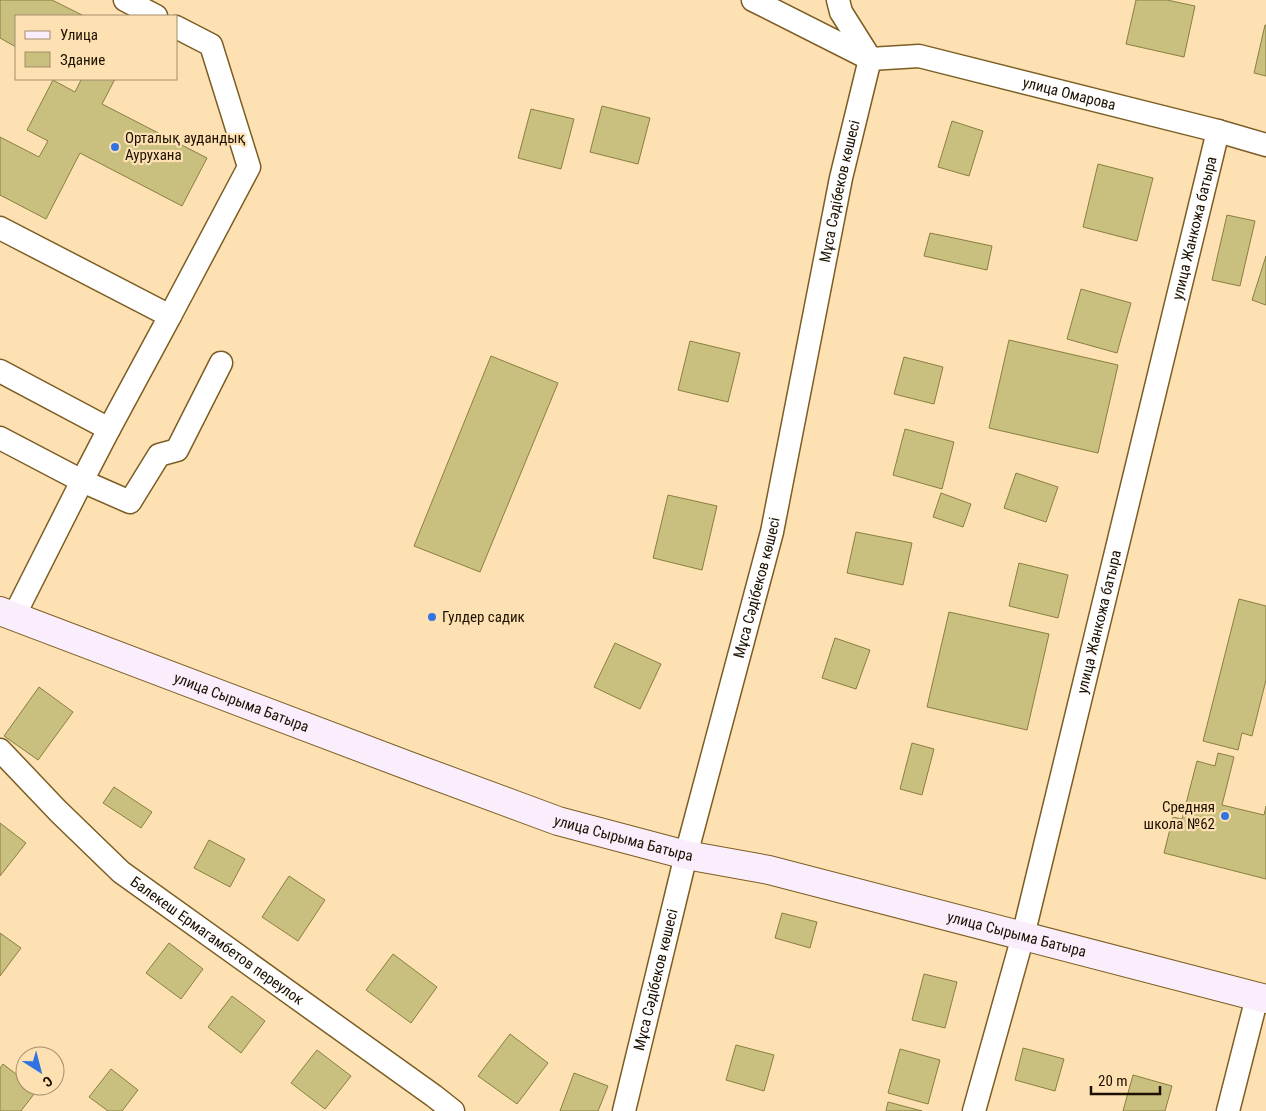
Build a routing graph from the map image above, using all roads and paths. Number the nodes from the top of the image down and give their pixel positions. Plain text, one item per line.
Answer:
1 (125, 0) edge
2 (753, 0) edge
3 (838, 0) edge
4 (154, 15) edge
5 (178, 28) edge
6 (870, 59) junction
7 (1218, 132) junction
8 (1266, 145) edge
9 (0, 228) edge
10 (170, 316) junction
11 (221, 363) dead end
12 (0, 371) edge
13 (109, 429) junction
14 (0, 438) edge
15 (82, 481) junction
16 (7, 613) edge
17 (0, 750) edge
18 (686, 855) junction
19 (1023, 936) junction
20 (1262, 998) edge
21 (453, 1111) edge
22 (624, 1111) edge
23 (974, 1111) edge
24 (1228, 1111) edge

1 - 4 street
2 - 6 street
3 - 6 street
5 - 10 street
6 - 7 street, улица Омарова
6 - 18 street, Мұса Сәдібеков көшесі
7 - 8 street, улица Омарова
7 - 19 street, улица Жанкожа батыра
9 - 10 street
10 - 13 street
11 - 15 street
12 - 13 street
13 - 15 street
14 - 15 street
15 - 16 street
16 - 18 street, улица Сырыма Батыра
17 - 21 street, Балекеш Ермагамбетов переулок
18 - 19 street, улица Сырыма Батыра
18 - 22 street, Мұса Сәдібеков көшесі
19 - 20 street, улица Сырыма Батыра
19 - 23 street, улица Жанкожа батыра
20 - 24 street

